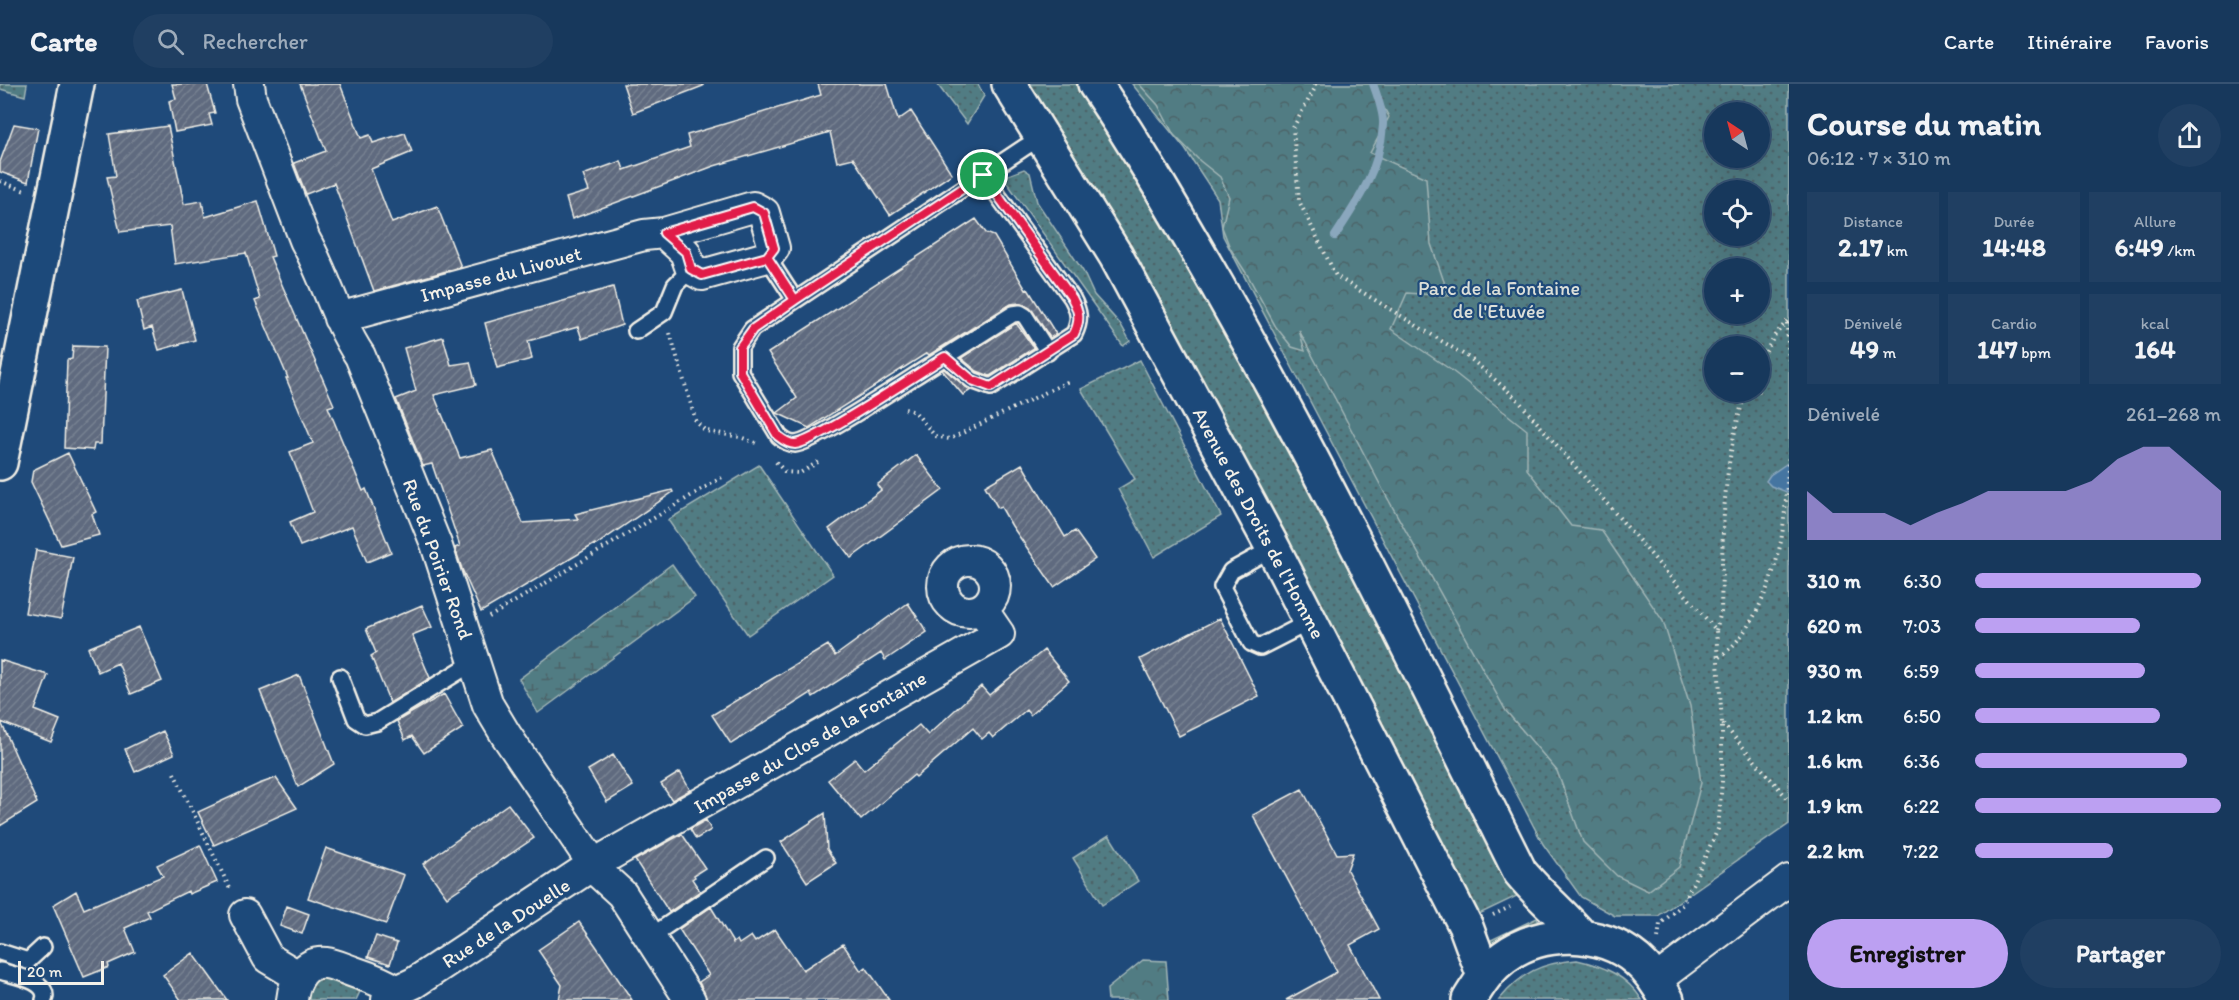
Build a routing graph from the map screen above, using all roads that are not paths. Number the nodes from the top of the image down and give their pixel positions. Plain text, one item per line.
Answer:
1 (77, 84) edge
2 (249, 84) edge
3 (1009, 84) edge
4 (1095, 84) edge
5 (1041, 138) junction
6 (983, 175) junction
7 (664, 233) junction
8 (767, 257) junction
9 (691, 269) junction
10 (795, 300) junction
11 (339, 318) junction
12 (636, 331) dead end
13 (1048, 352) junction
14 (945, 357) junction
15 (7, 391) edge
16 (0, 463) edge
17 (1274, 548) junction
18 (982, 609) dead end
19 (1311, 621) junction
20 (474, 662) junction
21 (340, 677) dead end
22 (766, 858) dead end
23 (594, 864) junction
24 (1789, 880) edge
25 (245, 915) road end
26 (650, 936) junction
27 (1582, 937) junction
28 (44, 946) dead end
29 (0, 952) edge
30 (0, 971) edge
31 (295, 988) edge
32 (1476, 988) edge
33 (1662, 990) edge
34 (392, 995) edge
35 (44, 1000) edge
36 (690, 1000) edge

1 - 15 main road
2 - 11 street, Rue du Poirier Rond
3 - 5 main road, Avenue des Droits de l'Homme
4 - 27 main road
5 - 6 lane
5 - 17 main road, Avenue des Droits de l'Homme
6 - 10 lane
6 - 13 lane
7 - 8 street, Impasse du Livouet
7 - 9 street
7 - 11 street, Impasse du Livouet
8 - 9 street
8 - 10 lane
9 - 12 lane
10 - 14 lane
11 - 20 street, Rue du Poirier Rond
13 - 14 lane
13 - 14 lane
15 - 16 main road
17 - 19 main road, Avenue des Droits de l'Homme
17 - 19 lane
18 - 23 street, Impasse du Clos de la Fontaine
19 - 32 main road, Avenue des Droits de l'Homme
20 - 21 lane
20 - 23 street, Rue du Poirier Rond
22 - 26 lane
23 - 26 street, Rue du Poirier Rond
23 - 34 street, Rue de la Douelle
24 - 33 street
25 - 31 street
26 - 36 street, Rue du Poirier Rond
27 - 32 main road
27 - 33 main road
28 - 29 lane
30 - 35 lane
31 - 34 street

